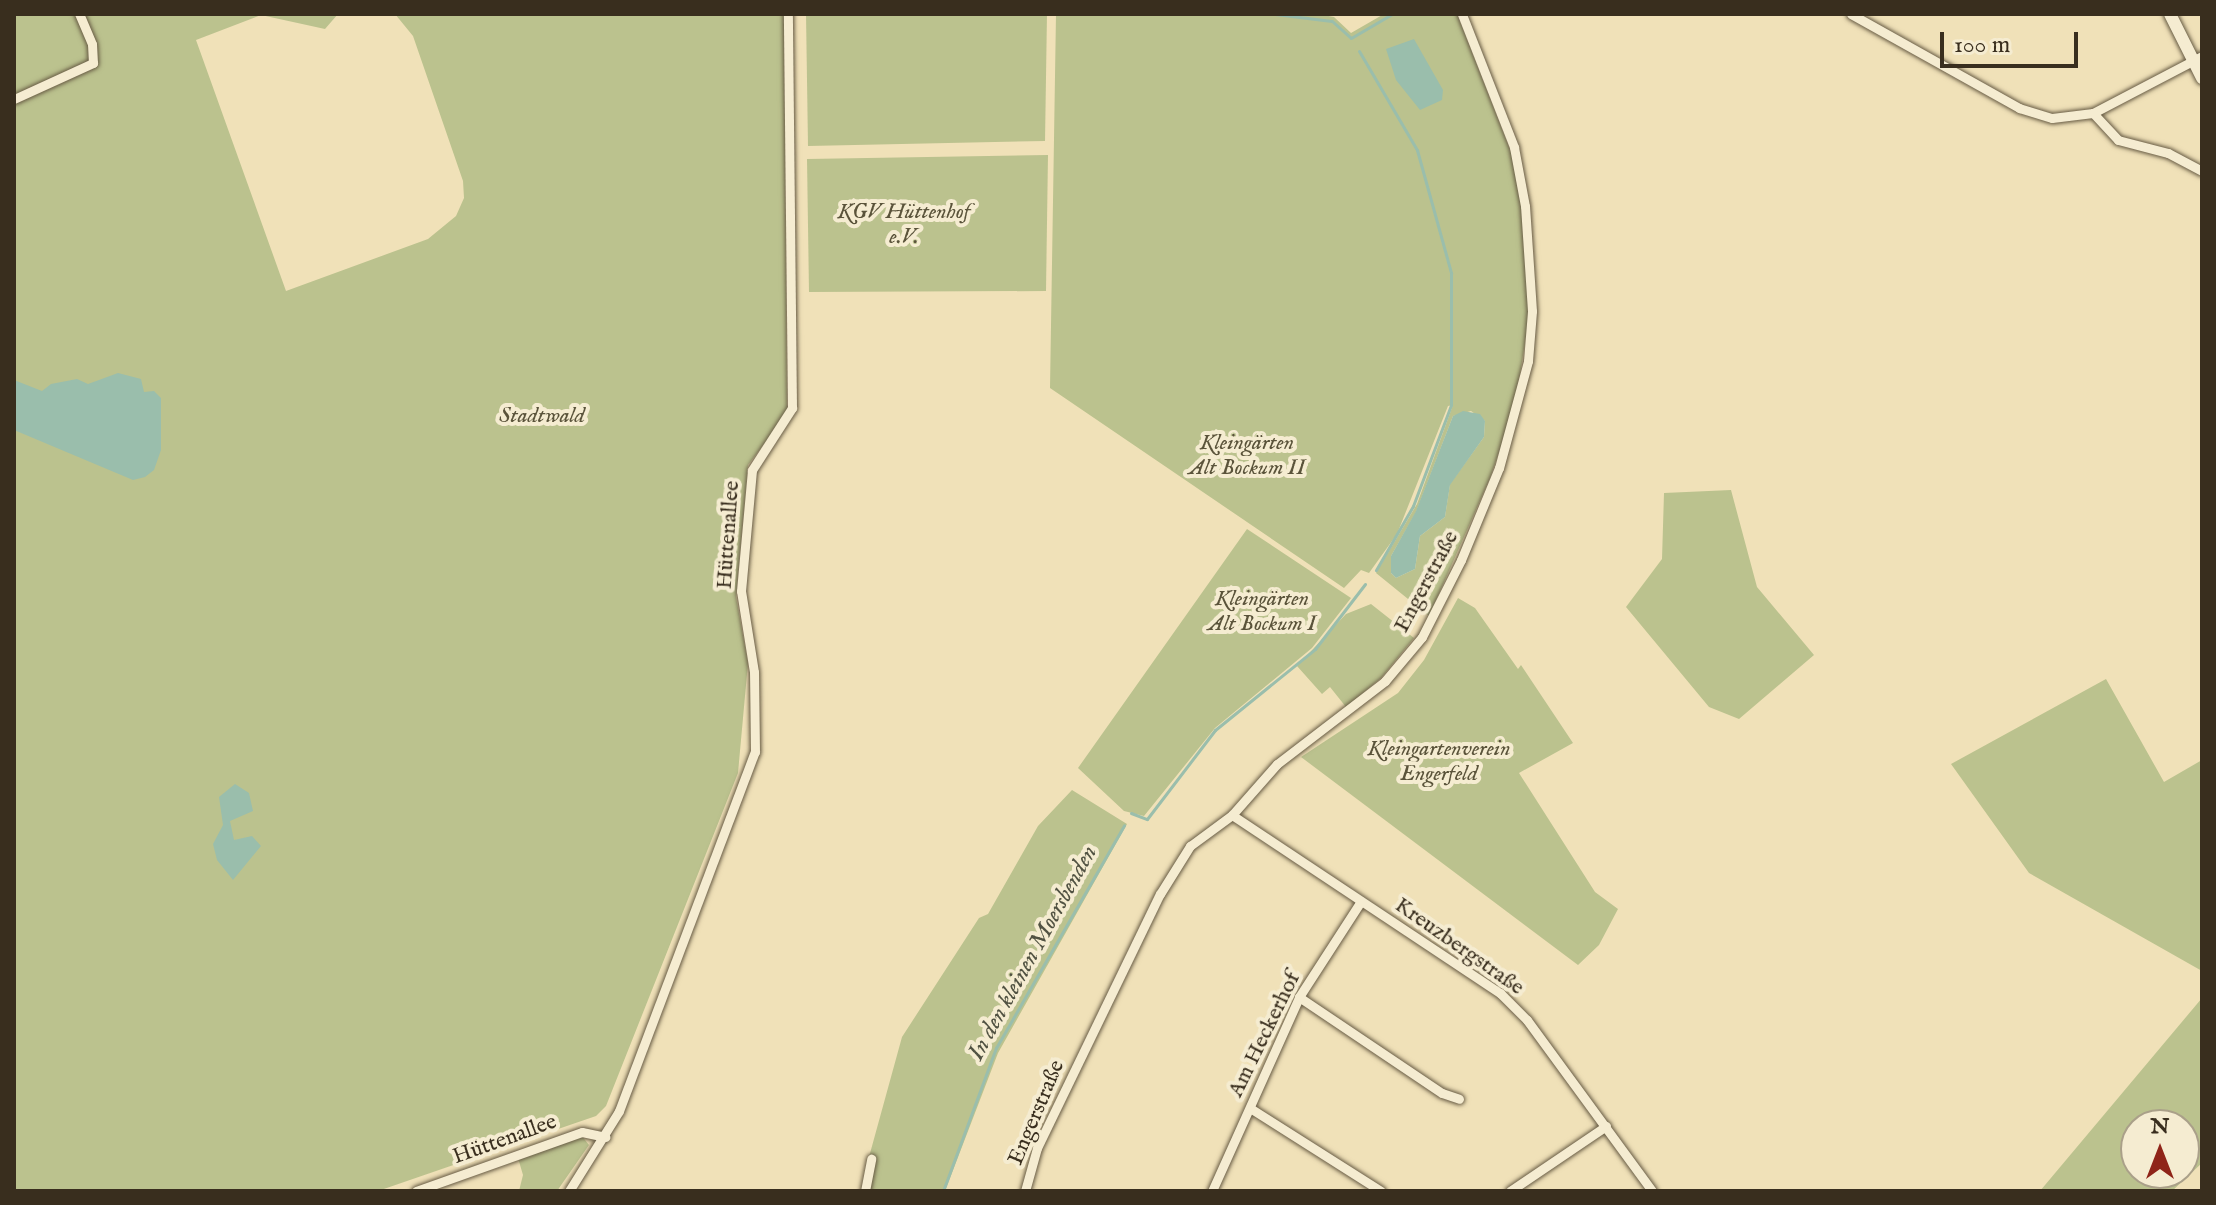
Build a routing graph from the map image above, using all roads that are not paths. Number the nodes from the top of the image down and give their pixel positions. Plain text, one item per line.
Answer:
1 (79, 14) edge
2 (788, 14) edge
3 (1462, 14) edge
4 (1851, 14) edge
5 (2170, 14) edge
6 (2198, 58) edge
7 (2202, 78) edge
8 (14, 99) edge
9 (2093, 113) junction
10 (2202, 171) edge
11 (1232, 815) junction
12 (1361, 901) junction
13 (1299, 997) junction
14 (1459, 1099) dead end
15 (1250, 1108) junction
16 (1606, 1126) junction
17 (605, 1137) junction
18 (871, 1159) dead end
19 (416, 1191) edge
20 (569, 1191) edge
21 (865, 1191) edge
22 (1025, 1191) edge
23 (1212, 1191) edge
24 (1381, 1191) edge
25 (1510, 1191) edge
26 (1652, 1191) edge

1 - 8 street
2 - 17 street, Hüttenallee
3 - 11 street, Engerstraße
4 - 9 street
5 - 6 main road
6 - 7 main road
6 - 9 street
9 - 10 street
11 - 12 street, Kreuzbergstraße
11 - 22 street, Engerstraße
12 - 13 street, Am Heckerhof
12 - 16 street, Kreuzbergstraße
13 - 14 street
13 - 15 street, Am Heckerhof
15 - 23 street, Am Heckerhof
15 - 24 street
16 - 25 street
16 - 26 street, Kreuzbergstraße
17 - 19 street, Hüttenallee
17 - 20 street, Hüttenallee
18 - 21 street

